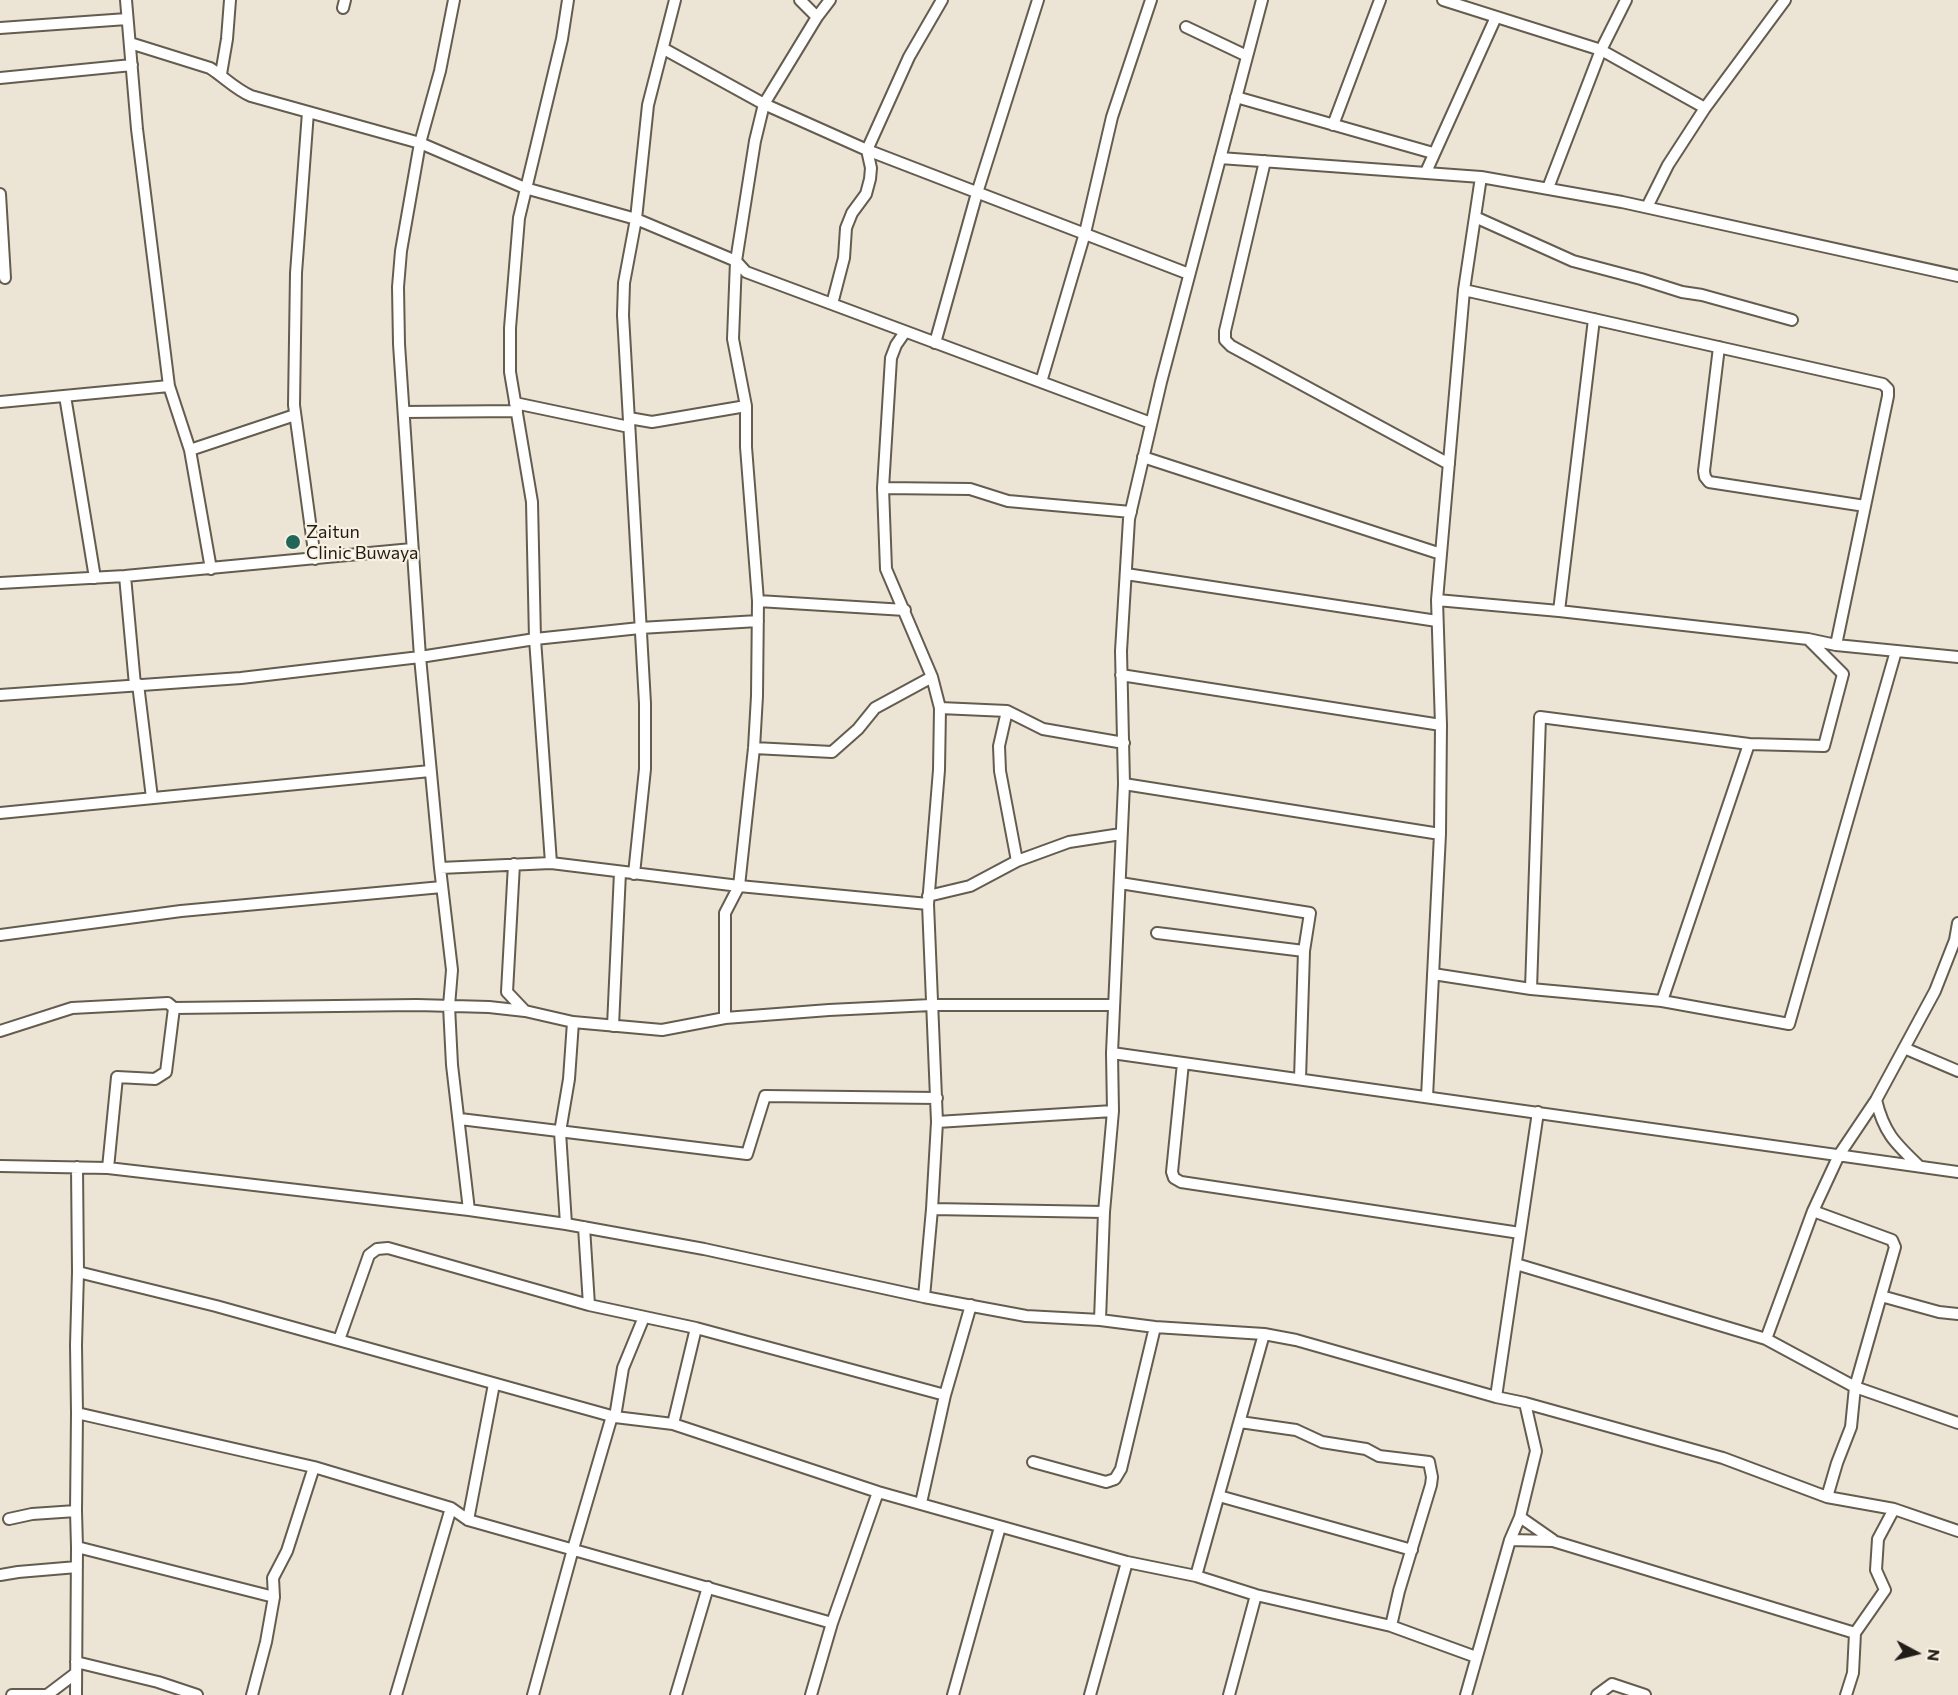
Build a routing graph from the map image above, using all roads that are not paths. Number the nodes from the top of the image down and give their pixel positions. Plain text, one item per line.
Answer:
1 (126, 0) edge
2 (230, 0) edge
3 (454, 0) edge
4 (568, 0) edge
5 (675, 0) edge
6 (800, 0) edge
7 (830, 0) edge
8 (942, 0) edge
9 (1038, 0) edge
10 (1151, 0) edge
11 (1262, 0) edge
12 (1380, 0) edge
13 (1443, 0) edge
14 (1626, 0) edge
15 (1785, 0) edge
16 (817, 17) junction
17 (1496, 17) junction
18 (127, 19) junction
19 (1186, 27) dead end
20 (0, 28) edge
21 (130, 43) junction
22 (664, 49) junction
23 (1601, 50) junction
24 (1247, 56) junction
25 (132, 65) junction
26 (220, 74) junction
27 (0, 78) edge
28 (1236, 97) junction
29 (764, 104) junction
30 (1705, 108) junction
31 (308, 112) junction
32 (1334, 125) junction
33 (420, 143) junction
34 (867, 150) junction
35 (1433, 153) junction
36 (1220, 158) junction
37 (1265, 161) junction
38 (1426, 172) junction
39 (1481, 177) junction
40 (525, 188) junction
41 (1548, 188) junction
42 (977, 193) junction
43 (0, 194) edge
44 (1647, 207) junction
45 (1475, 217) junction
46 (636, 219) junction
47 (1085, 233) junction
48 (736, 261) junction
49 (1189, 274) junction
50 (1958, 276) edge
51 (5, 278) dead end
52 (1464, 290) junction
53 (832, 304) junction
54 (1594, 319) junction
55 (1792, 320) dead end
56 (905, 332) junction
57 (935, 343) junction
58 (1719, 347) junction
59 (1041, 382) junction
60 (169, 386) junction
61 (64, 396) junction
62 (0, 402) edge
63 (746, 406) junction
64 (516, 407) junction
65 (404, 412) junction
66 (295, 415) junction
67 (629, 423) junction
68 (1151, 423) junction
69 (190, 450) junction
70 (1143, 457) junction
71 (1449, 464) junction
72 (883, 488) junction
73 (1865, 506) junction
74 (1131, 512) junction
75 (412, 549) junction
76 (1441, 554) junction
77 (315, 559) junction
78 (211, 569) junction
79 (1126, 574) junction
80 (125, 576) junction
81 (95, 578) junction
82 (0, 583) edge
83 (1437, 600) junction
84 (758, 601) junction
85 (905, 610) junction
86 (1559, 611) junction
87 (758, 621) junction
88 (1437, 621) junction
89 (640, 628) junction
90 (535, 639) junction
91 (1808, 639) junction
92 (1836, 645) junction
93 (1896, 651) junction
94 (420, 657) junction
95 (1958, 657) edge
96 (1121, 675) junction
97 (932, 677) junction
98 (136, 685) junction
99 (0, 695) edge
100 (940, 708) junction
101 (1007, 711) junction
102 (1441, 725) junction
103 (1124, 742) junction
104 (1749, 744) junction
105 (753, 748) junction
106 (430, 771) junction
107 (1124, 784) junction
108 (152, 798) junction
109 (0, 813) edge
110 (1121, 834) junction
111 (1440, 834) junction
112 (1017, 861) junction
113 (551, 863) junction
114 (514, 864) junction
115 (440, 868) junction
116 (620, 872) junction
117 (634, 874) junction
118 (1120, 883) junction
119 (739, 886) junction
120 (442, 887) junction
121 (928, 900) junction
122 (1958, 923) edge
123 (1158, 933) dead end
124 (0, 935) edge
125 (1956, 940) edge
126 (1304, 951) junction
127 (1433, 974) junction
128 (1531, 989) junction
129 (507, 992) junction
130 (1662, 1001) junction
131 (931, 1005) junction
132 (1114, 1005) junction
133 (449, 1006) junction
134 (489, 1007) junction
135 (174, 1008) junction
136 (525, 1011) junction
137 (726, 1018) junction
138 (573, 1022) junction
139 (613, 1026) junction
140 (0, 1031) edge
141 (1904, 1048) junction
142 (1112, 1053) junction
143 (1183, 1063) junction
144 (1958, 1071) edge
145 (1300, 1079) junction
146 (1427, 1097) junction
147 (937, 1098) junction
148 (1876, 1100) junction
149 (1113, 1111) junction
150 (1538, 1112) junction
151 (460, 1119) junction
152 (937, 1122) junction
153 (560, 1132) junction
154 (1839, 1155) junction
155 (0, 1166) edge
156 (1919, 1166) junction
157 (77, 1167) junction
158 (108, 1168) junction
159 (1958, 1172) edge
160 (932, 1209) junction
161 (469, 1210) junction
162 (1814, 1211) junction
163 (1104, 1212) junction
164 (566, 1224) junction
165 (584, 1227) junction
166 (1520, 1233) junction
167 (1516, 1264) junction
168 (78, 1272) junction
169 (1881, 1296) junction
170 (924, 1297) junction
171 (589, 1305) junction
172 (971, 1305) junction
173 (1958, 1314) edge
174 (644, 1317) junction
175 (1100, 1320) junction
176 (1155, 1327) junction
177 (696, 1328) junction
178 (1264, 1334) junction
179 (1766, 1339) junction
180 (339, 1340) junction
181 (494, 1383) junction
182 (1855, 1387) junction
183 (945, 1395) junction
184 (1496, 1397) junction
185 (1525, 1402) junction
186 (77, 1413) junction
187 (614, 1417) junction
188 (1240, 1422) junction
189 (1958, 1423) edge
190 (673, 1424) junction
191 (1033, 1462) dead end
192 (314, 1467) junction
193 (878, 1492) junction
194 (1219, 1496) junction
195 (1827, 1497) junction
196 (921, 1503) junction
197 (451, 1508) junction
198 (1894, 1509) junction
199 (75, 1511) junction
200 (1520, 1517) junction
201 (9, 1519) dead end
202 (468, 1520) junction
203 (1000, 1527) junction
204 (1958, 1531) edge
205 (1510, 1540) junction
206 (1553, 1541) junction
207 (77, 1547) junction
208 (573, 1549) junction
209 (1412, 1550) junction
210 (1127, 1562) junction
211 (77, 1567) junction
212 (0, 1575) edge
213 (1196, 1576) junction
214 (708, 1587) junction
215 (1256, 1595) junction
216 (274, 1597) junction
217 (832, 1623) junction
218 (1391, 1626) junction
219 (1855, 1633) junction
220 (1476, 1657) junction
221 (76, 1667) junction
222 (60, 1685) junction
223 (12, 1695) edge
224 (69, 1695) edge
225 (76, 1695) edge
226 (197, 1695) edge
227 (252, 1695) edge
228 (396, 1695) edge
229 (533, 1695) edge
230 (676, 1695) edge
231 (811, 1695) edge
232 (953, 1695) edge
233 (1090, 1695) edge
234 (1229, 1695) edge
235 (1466, 1695) edge
236 (1597, 1695) edge
237 (1645, 1695) edge
238 (1846, 1695) edge

1 - 18 street
2 - 26 street
3 - 33 street
4 - 40 street
5 - 22 street
6 - 16 street
7 - 16 street
8 - 34 street
9 - 42 street
10 - 47 street
11 - 24 street
12 - 32 street
13 - 17 street
14 - 23 street
15 - 30 street
16 - 29 street
17 - 23 street
17 - 35 street
18 - 20 street
18 - 21 street
19 - 24 street
21 - 25 street
21 - 26 street
22 - 29 street
22 - 46 street
23 - 30 street
23 - 41 street
24 - 28 street
25 - 27 street
25 - 60 street
26 - 31 street
28 - 32 street
28 - 36 street
29 - 34 street
29 - 48 street
30 - 44 street
31 - 33 street
31 - 66 street
32 - 35 street
33 - 40 street
33 - 65 street
34 - 42 street
34 - 53 street
35 - 38 street
36 - 37 street
36 - 49 street
37 - 38 street
37 - 71 street
38 - 39 street
39 - 41 street
39 - 45 street
40 - 46 street
40 - 64 street
41 - 44 street
42 - 47 street
42 - 57 street
43 - 51 street
44 - 50 street
45 - 52 street
45 - 55 street
46 - 48 street
46 - 67 street
47 - 49 street
47 - 59 street
48 - 53 street
48 - 63 street
49 - 68 street
52 - 54 street
52 - 71 street
53 - 56 street
54 - 58 street
54 - 86 street
56 - 57 street
56 - 72 street
57 - 59 street
58 - 73 street
58 - 73 street
59 - 68 street
60 - 61 street
60 - 69 street
61 - 62 street
61 - 81 street
63 - 67 street
63 - 84 street
64 - 65 street
64 - 67 street
64 - 90 street
65 - 75 street
66 - 69 street
66 - 77 street
67 - 89 street
68 - 70 street
69 - 78 street
70 - 74 street
70 - 76 street
71 - 76 street
72 - 74 street
72 - 85 street
73 - 92 street
74 - 79 street
75 - 77 street
75 - 94 street
76 - 83 street
77 - 78 street
78 - 80 street
79 - 88 street
79 - 96 street
80 - 81 street
80 - 98 street
81 - 82 street
83 - 86 street
83 - 88 street
84 - 85 street
84 - 87 street
85 - 97 street
86 - 91 street
87 - 89 street
87 - 105 street
88 - 102 street
89 - 90 street
89 - 117 street
90 - 94 street
90 - 113 street
91 - 92 street
91 - 104 street
92 - 93 street
93 - 95 street
93 - 130 street
94 - 98 street
94 - 106 street
96 - 102 street
96 - 103 street
97 - 100 street
97 - 105 street
98 - 99 street
98 - 108 street
100 - 101 street
100 - 121 street
101 - 103 street
101 - 112 street
102 - 111 street
103 - 107 street
104 - 128 street
104 - 130 street
105 - 119 street
106 - 108 street
106 - 115 street
107 - 110 street
107 - 111 street
108 - 109 street
110 - 112 street
110 - 118 street
111 - 127 street
112 - 121 street
113 - 114 street
113 - 116 street
114 - 115 street
114 - 129 street
115 - 120 street
116 - 117 street
116 - 139 street
117 - 119 street
118 - 126 street
118 - 132 street
119 - 121 street
119 - 137 street
120 - 124 street
120 - 133 street
121 - 131 street
122 - 125 street
123 - 126 street
125 - 141 street
126 - 145 street
127 - 128 street
127 - 146 street
128 - 130 street
129 - 134 street
129 - 136 street
131 - 132 street
131 - 137 street
131 - 147 street
132 - 142 street
133 - 134 street
133 - 135 street
133 - 151 street
134 - 136 street
135 - 140 street
135 - 158 street
136 - 138 street
137 - 139 street
138 - 139 street
138 - 153 street
141 - 144 street
141 - 148 street
142 - 143 street
142 - 149 street
143 - 145 street
143 - 166 street
145 - 146 street
146 - 150 street
147 - 152 street
147 - 153 street
148 - 154 street
148 - 156 street
149 - 152 street
149 - 163 street
150 - 154 street
150 - 166 street
151 - 153 street
151 - 161 street
152 - 160 street
153 - 164 street
154 - 156 street
154 - 162 street
155 - 157 street
156 - 159 street
157 - 158 street
157 - 168 street
158 - 161 street
160 - 163 street
160 - 170 street
161 - 164 street
162 - 169 street
162 - 179 street
163 - 175 street
164 - 165 street
165 - 170 street
165 - 171 street
166 - 167 street
167 - 179 street
167 - 184 street
168 - 180 street
168 - 186 street
169 - 173 street
169 - 182 street
170 - 172 street
171 - 174 street
171 - 180 street
172 - 175 street
172 - 183 street
174 - 177 street
174 - 187 street
175 - 176 street
176 - 178 street
176 - 191 street
177 - 183 street
177 - 190 street
178 - 184 street
178 - 188 street
179 - 182 street
180 - 181 street
181 - 187 street
181 - 202 street
182 - 189 street
182 - 195 street
183 - 196 street
184 - 185 street
185 - 195 street
185 - 200 street
186 - 192 street
186 - 199 street
187 - 190 street
187 - 208 street
188 - 194 street
188 - 209 street
190 - 193 street
192 - 197 street
192 - 216 street
193 - 196 street
193 - 217 street
194 - 209 street
194 - 213 street
195 - 198 street
196 - 203 street
197 - 202 street
197 - 228 street
198 - 204 street
198 - 219 street
199 - 201 street
199 - 207 street
200 - 205 street
200 - 206 street
202 - 208 street
203 - 210 street
203 - 232 street
205 - 206 street
205 - 220 street
206 - 219 street
207 - 211 street
207 - 216 street
208 - 214 street
208 - 229 street
209 - 218 street
210 - 213 street
210 - 233 street
211 - 212 street
211 - 221 street
213 - 215 street
214 - 217 street
214 - 230 street
215 - 218 street
215 - 234 street
216 - 227 street
217 - 231 street
218 - 220 street
219 - 238 street
220 - 235 street
221 - 222 street
221 - 225 street
221 - 226 street
222 - 223 street
222 - 224 street
236 - 237 street

